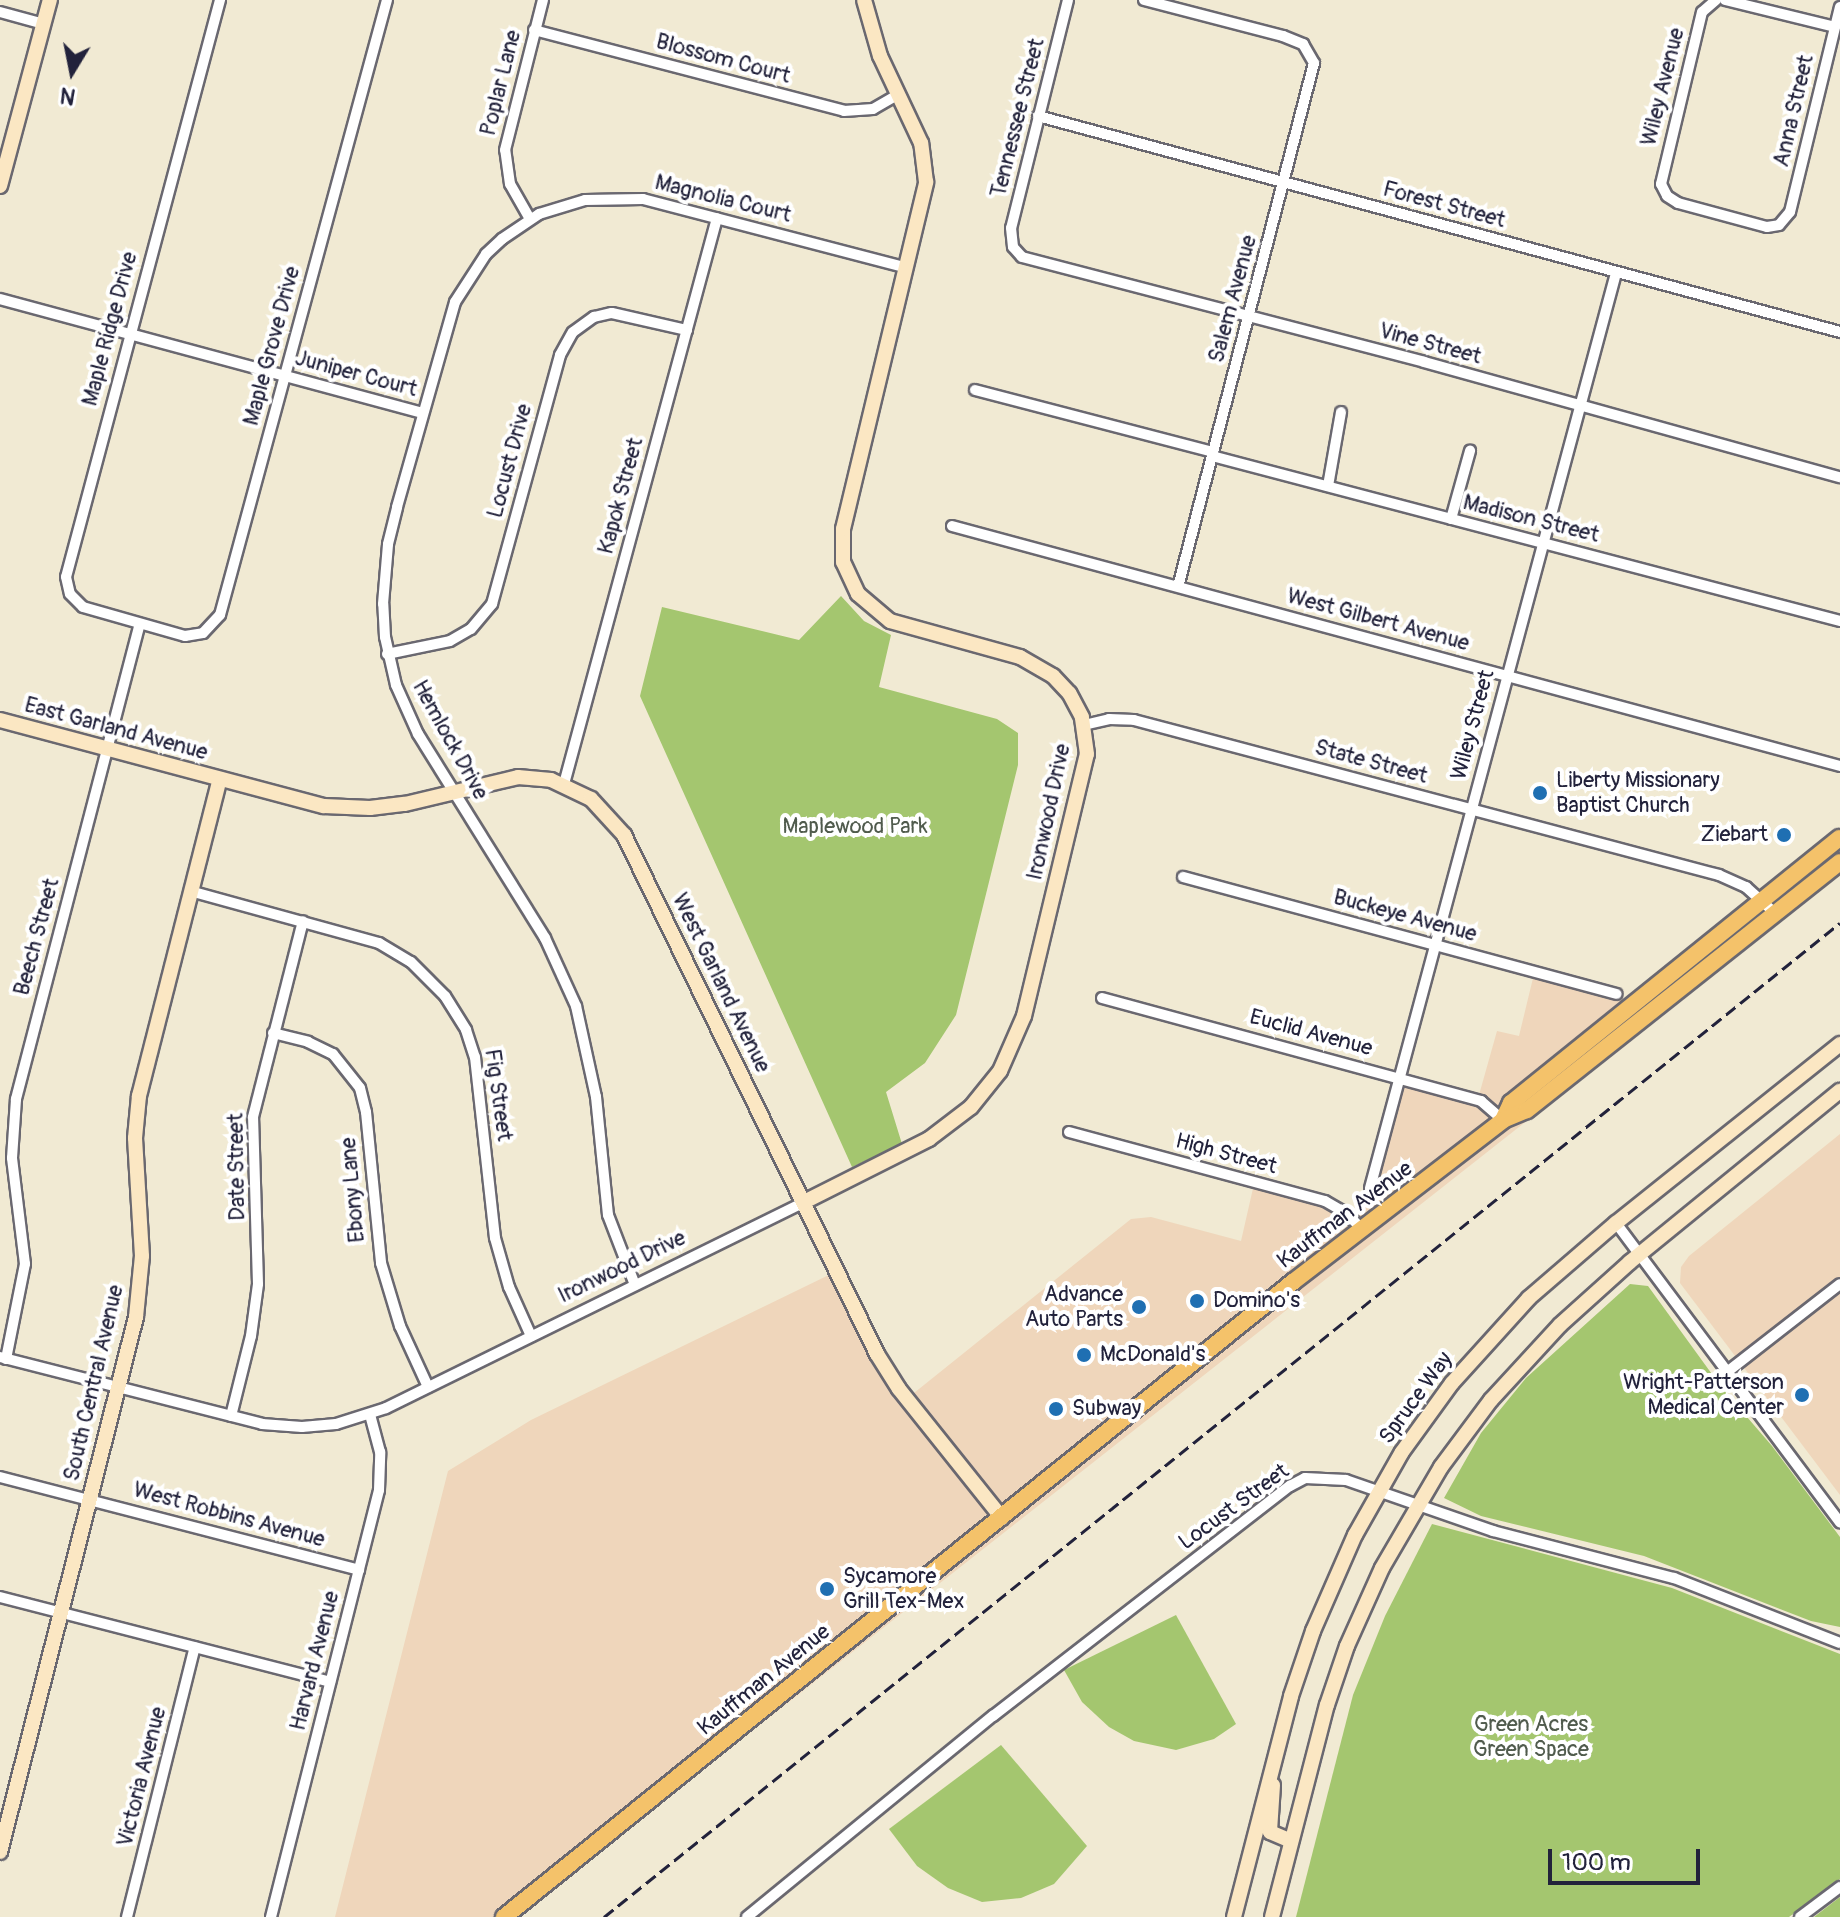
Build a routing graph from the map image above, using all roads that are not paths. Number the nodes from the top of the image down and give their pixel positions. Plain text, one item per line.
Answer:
1 (50, 0) edge
2 (220, 0) edge
3 (387, 0) edge
4 (543, 0) edge
5 (864, 0) edge
6 (1068, 0) edge
7 (1144, 0) edge
8 (1716, 0) edge
9 (1725, 0) edge
10 (1840, 7) edge
11 (0, 12) edge
12 (44, 24) junction
13 (1835, 27) junction
14 (534, 30) junction
15 (899, 94) junction
16 (1038, 116) junction
17 (1, 177) edge
18 (1285, 183) junction
19 (717, 218) junction
20 (530, 219) junction
21 (1783, 223) joint
22 (1013, 247) joint
23 (907, 268) junction
24 (1616, 273) junction
25 (0, 299) edge
26 (1248, 318) junction
27 (687, 330) junction
28 (1840, 332) edge
29 (129, 334) junction
30 (284, 376) junction
31 (975, 390) dead end
32 (1580, 407) junction
33 (1341, 412) dead end
34 (423, 413) junction
35 (1470, 451) dead end
36 (1212, 454) junction
37 (1840, 477) edge
38 (1328, 486) junction
39 (1451, 519) junction
40 (952, 526) dead end
41 (1544, 543) junction
42 (1178, 587) junction
43 (1840, 621) edge
44 (140, 624) junction
45 (387, 654) junction
46 (1507, 676) junction
47 (0, 720) edge
48 (1084, 725) junction
49 (107, 749) junction
50 (1840, 766) edge
51 (220, 779) junction
52 (564, 784) junction
53 (454, 792) junction
54 (1471, 809) junction
55 (1840, 838) edge
56 (1840, 862) edge
57 (1183, 877) dead end
58 (190, 891) junction
59 (1763, 901) junction
60 (1775, 913) junction
61 (303, 921) junction
62 (1436, 944) junction
63 (1617, 994) dead end
64 (1102, 998) dead end
65 (273, 1033) junction
66 (1840, 1044) edge
67 (1399, 1078) junction
68 (1840, 1091) edge
69 (1503, 1120) junction
70 (1069, 1132) dead end
71 (1370, 1188) dead end
72 (804, 1202) junction
73 (1616, 1223) junction
74 (1363, 1230) junction
75 (1640, 1254) junction
76 (1840, 1284) edge
77 (635, 1285) junction
78 (531, 1336) junction
79 (3, 1358) edge
80 (1727, 1372) junction
81 (428, 1387) junction
82 (118, 1388) junction
83 (370, 1414) junction
84 (231, 1416) junction
85 (0, 1477) edge
86 (1379, 1490) junction
87 (89, 1500) junction
88 (1418, 1504) junction
89 (1002, 1518) junction
90 (1840, 1522) edge
91 (359, 1570) junction
92 (0, 1597) edge
93 (60, 1612) junction
94 (1840, 1643) edge
95 (195, 1647) junction
96 (330, 1682) junction
97 (1271, 1773) junction
98 (1291, 1841) junction
99 (0, 1852) edge
100 (1840, 1887) edge
101 (127, 1917) edge
102 (271, 1917) edge
103 (504, 1917) edge
104 (747, 1917) edge
105 (1234, 1917) edge
106 (1272, 1917) edge
107 (1800, 1917) edge

1 - 12 street
2 - 29 street, Maple Ridge Drive
3 - 30 street, Maple Grove Drive
4 - 14 street, Poplar Lane
5 - 15 street, Ironwood Drive
6 - 16 street, Tennessee Street
7 - 18 street, Salem Avenue
8 - 21 street, Wiley Avenue
9 - 13 street
10 - 13 street, Anna Street
11 - 12 street
12 - 17 street
13 - 21 street, Anna Street
14 - 15 street, Blossom Court
14 - 20 street, Poplar Lane
15 - 23 street, Ironwood Drive
16 - 18 street, Forest Street
16 - 22 street, Tennessee Street
18 - 24 street, Forest Street
18 - 26 street, Salem Avenue
19 - 20 street, Magnolia Court
19 - 23 street, Magnolia Court
19 - 27 street, Kapok Street
20 - 34 street, Hemlock Drive
22 - 26 street, Vine Street
23 - 48 street, Ironwood Drive
24 - 28 street, Forest Street
24 - 32 street, Wiley Street
25 - 29 street, Juniper Court
26 - 32 street, Vine Street
26 - 36 street, Salem Avenue
27 - 45 street, Locust Drive
27 - 52 street, Kapok Street
29 - 30 street, Juniper Court
29 - 44 street, Maple Ridge Drive
30 - 34 street, Juniper Court
30 - 44 street, Maple Grove Drive
31 - 36 street, Madison Street
32 - 37 street, Vine Street
32 - 41 street, Wiley Street
33 - 38 street
34 - 45 street, Hemlock Drive
35 - 39 street
36 - 38 street, Madison Street
36 - 42 street, Salem Avenue
38 - 39 street, Madison Street
39 - 41 street, Madison Street
40 - 42 street, West Gilbert Avenue
41 - 43 street, Madison Street
41 - 46 street, Wiley Street
42 - 46 street, West Gilbert Avenue
44 - 49 street, Beech Street
45 - 53 street, Hemlock Drive
46 - 50 street, West Gilbert Avenue
46 - 54 street, Wiley Street
47 - 49 street, East Garland Avenue
48 - 54 street, State Street
48 - 72 street, Ironwood Drive
49 - 51 street, East Garland Avenue
49 - 79 street, Beech Street
51 - 53 street, West Garland Avenue
51 - 58 street, South Central Avenue
52 - 53 street, West Garland Avenue
52 - 72 street, West Garland Avenue
53 - 77 street, Hemlock Drive
54 - 59 street, State Street
54 - 62 street, Wiley Street
55 - 59 main road, Kauffman Avenue
56 - 60 main road, Kauffman Avenue
57 - 62 street, Buckeye Avenue
58 - 61 street, Fig Street
58 - 82 street, South Central Avenue
59 - 60 street, State Street
59 - 69 main road, Kauffman Avenue
60 - 69 main road, Kauffman Avenue
61 - 65 street, Date Street
61 - 78 street, Fig Street
62 - 63 street, Buckeye Avenue
62 - 67 street, Wiley Street
64 - 67 street, Euclid Avenue
65 - 81 street, Ebony Lane
65 - 84 street, Date Street
66 - 73 street, Spruce Way
67 - 69 street, Euclid Avenue
67 - 71 street, Wiley Street
68 - 75 street
69 - 74 main road, Kauffman Avenue
70 - 74 street, High Street
72 - 77 street, Ironwood Drive
72 - 89 street, West Garland Avenue
73 - 75 street
73 - 86 street, Spruce Way
74 - 89 main road, Kauffman Avenue
75 - 80 street
75 - 88 street
76 - 80 street
77 - 78 street, Ironwood Drive
78 - 81 street, Ironwood Drive
79 - 82 street, Ironwood Drive
80 - 90 street
81 - 83 street, Ironwood Drive
82 - 84 street, Ironwood Drive
82 - 87 street, South Central Avenue
83 - 84 street, Ironwood Drive
83 - 91 street, Harvard Avenue
85 - 87 street, West Robbins Avenue
86 - 88 street, Locust Street
86 - 97 street, Spruce Way
86 - 104 street, Locust Street
87 - 91 street, West Robbins Avenue
87 - 93 street, South Central Avenue
88 - 94 street, Locust Street
88 - 98 street
89 - 103 main road, Kauffman Avenue
91 - 96 street, Harvard Avenue
92 - 93 street
93 - 95 street
93 - 99 street, South Central Avenue
95 - 96 street
95 - 101 street, Victoria Avenue
96 - 102 street, Harvard Avenue
97 - 98 street
97 - 105 street, Spruce Way
98 - 106 street
100 - 107 street

